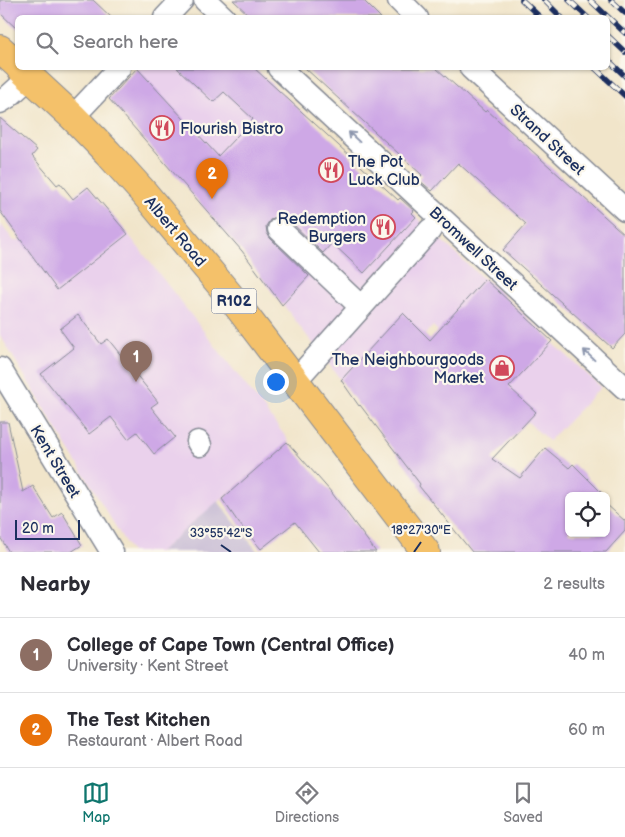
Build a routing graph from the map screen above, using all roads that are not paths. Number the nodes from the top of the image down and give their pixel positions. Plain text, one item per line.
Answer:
1 (182, 0) edge
2 (206, 0) edge
3 (399, 0) edge
4 (168, 15) edge
5 (221, 15) edge
6 (415, 15) edge
7 (0, 49) edge
8 (15, 63) edge
9 (23, 70) edge
10 (117, 70) edge
11 (281, 70) edge
12 (473, 70) edge
13 (0, 102) edge
14 (73, 117) junction
15 (625, 210) edge
16 (279, 229) dead end
17 (430, 230) dead end
18 (361, 307) junction
19 (0, 369) edge
20 (295, 381) junction
21 (625, 388) edge
22 (112, 552) edge
23 (426, 552) edge

1 - 4 street
2 - 5 street
3 - 6 street
7 - 8 main road, Albert Road / R102
9 - 13 street
9 - 14 main road, Albert Road / R102
10 - 14 street
21 -> 11 street, Bromwell Street
12 - 15 street, Strand Street
14 - 20 main road, Albert Road / R102
16 - 18 street
17 - 18 street
18 - 20 street
19 - 22 street, Kent Street
20 - 23 main road, Albert Road / R102

